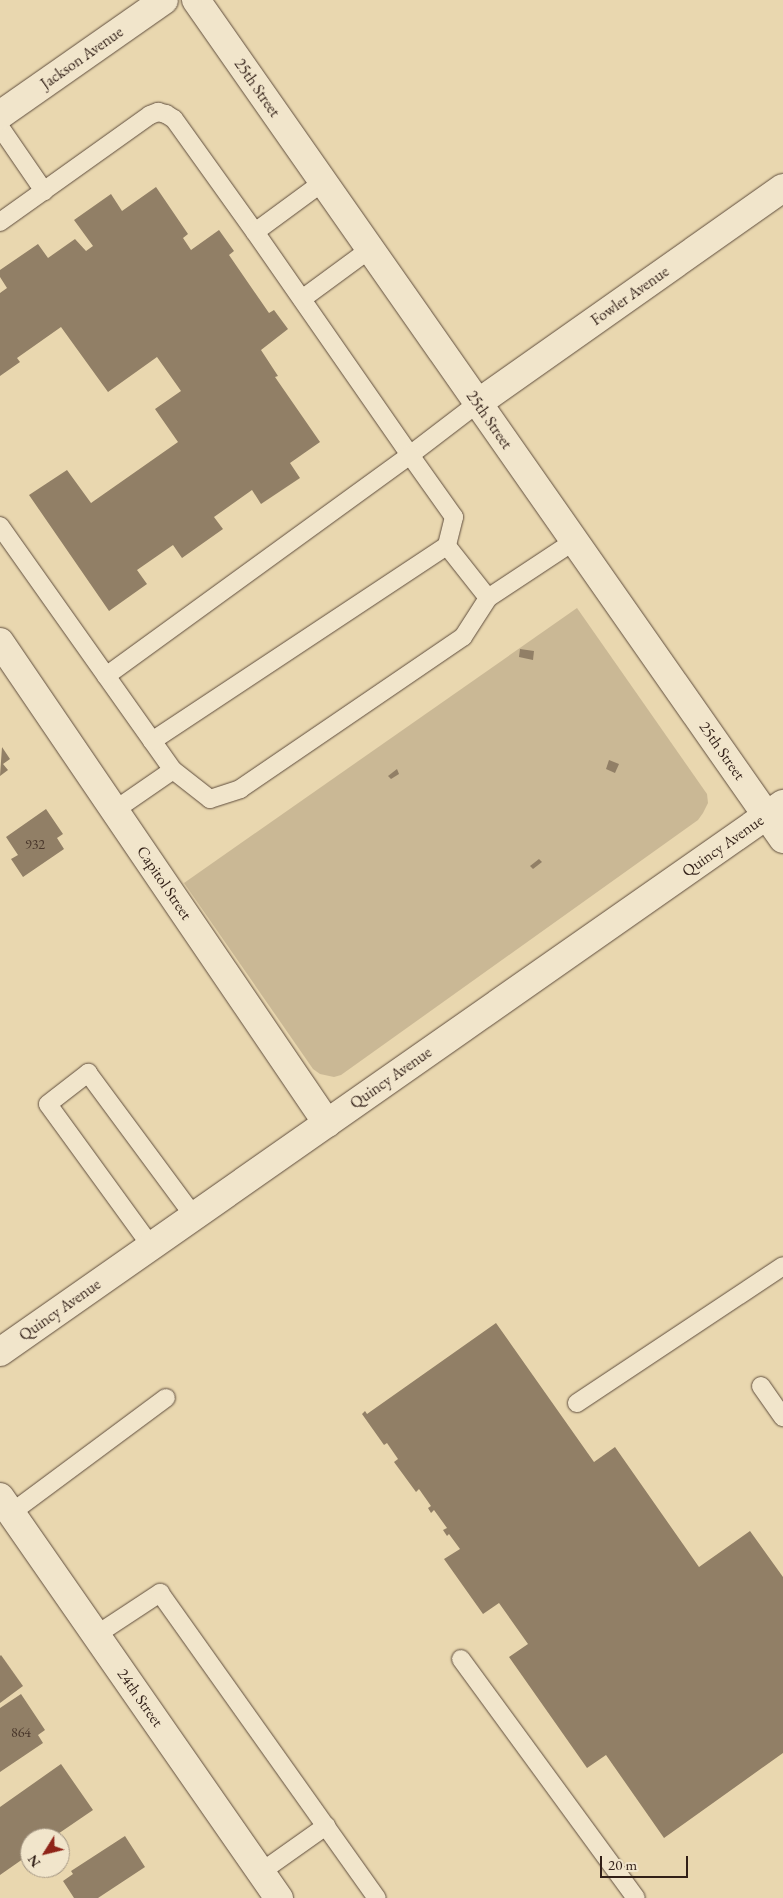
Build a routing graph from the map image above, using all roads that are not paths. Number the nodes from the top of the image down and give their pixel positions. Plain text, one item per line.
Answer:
1 (164, 0) edge
2 (196, 0) edge
3 (0, 115) edge
4 (0, 127) edge
5 (323, 182) junction
6 (783, 188) edge
7 (44, 191) junction
8 (0, 222) edge
9 (255, 232) junction
10 (370, 250) junction
11 (302, 299) junction
12 (478, 403) junction
13 (410, 455) junction
14 (0, 526) edge
15 (574, 541) junction
16 (447, 546) junction
17 (488, 598) junction
18 (0, 642) edge
19 (106, 676) junction
20 (152, 741) junction
21 (173, 770) junction
22 (115, 810) junction
23 (775, 810) edge
24 (783, 839) edge
25 (327, 1123) junction
26 (194, 1216) junction
27 (151, 1246) junction
28 (783, 1266) edge
29 (0, 1352) edge
30 (761, 1386) dead end
31 (166, 1398) dead end
32 (577, 1403) dead end
33 (783, 1417) edge
34 (5, 1505) edge
35 (96, 1635) junction
36 (460, 1659) dead end
37 (326, 1826) junction
38 (261, 1872) junction
39 (279, 1898) edge
40 (377, 1898) edge
41 (636, 1898) edge

1 - 3 street, Jackson Avenue
2 - 5 street, 25th Street
4 - 7 lane
5 - 9 lane
5 - 10 street, 25th Street
6 - 12 street, Fowler Avenue
7 - 8 lane
7 - 9 lane
9 - 11 lane
10 - 11 lane
10 - 12 street, 25th Street
11 - 13 lane
12 - 13 lane
12 - 15 street, 25th Street
13 - 16 lane
13 - 19 lane
14 - 19 lane
15 - 17 lane
15 - 23 street, 25th Street
16 - 17 lane
16 - 20 lane
17 - 21 lane
18 - 22 street, Capitol Street
19 - 20 lane
20 - 21 lane
21 - 22 lane
22 - 25 street, Capitol Street
23 - 24 street, 25th Street
23 - 25 street, Quincy Avenue
25 - 26 street, Quincy Avenue
26 - 27 street, Quincy Avenue
26 - 27 lane
27 - 29 street, Quincy Avenue
28 - 32 lane
30 - 33 lane
31 - 34 lane
34 - 35 street, 24th Street
35 - 37 lane
35 - 38 street, 24th Street
36 - 41 lane
37 - 38 lane
37 - 40 lane
38 - 39 street, 24th Street

